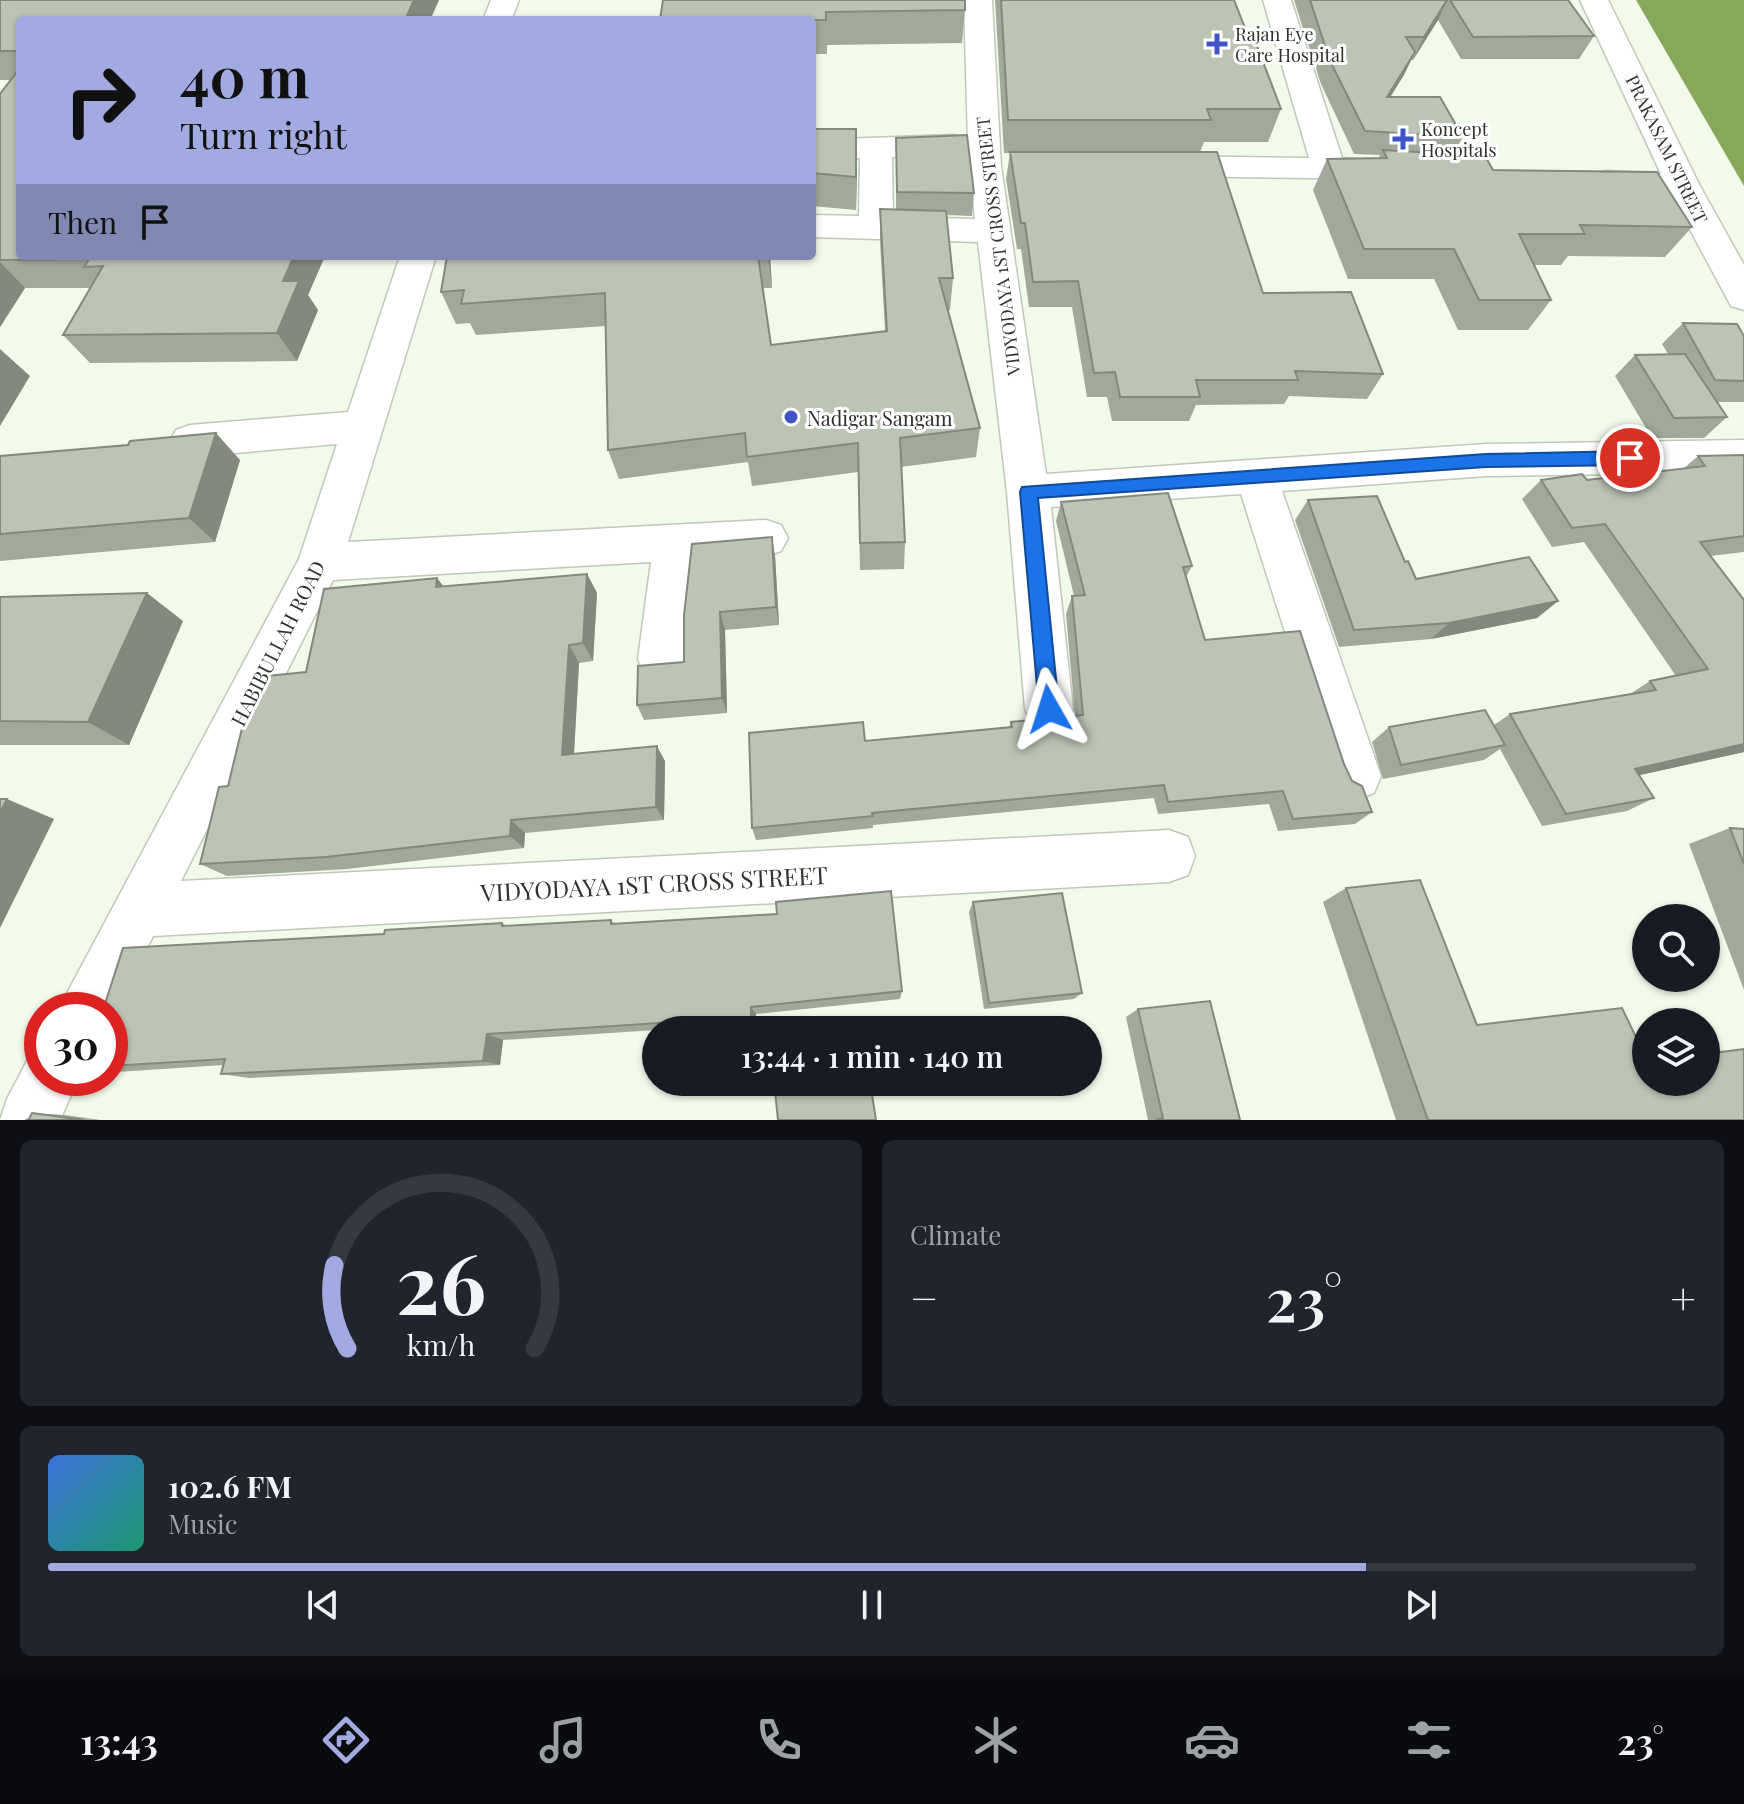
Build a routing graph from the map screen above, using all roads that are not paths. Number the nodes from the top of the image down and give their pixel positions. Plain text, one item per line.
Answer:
1 (978, 0) edge
2 (1277, 0) edge
3 (1594, 0) edge
4 (876, 147) junction
5 (816, 150) edge
6 (995, 159) junction
7 (1125, 166) edge
8 (1328, 166) junction
9 (1421, 171) edge
10 (1575, 180) edge
11 (1683, 186) junction
12 (816, 226) edge
13 (876, 228) junction
14 (993, 231) junction
15 (417, 260) edge
16 (1744, 297) edge
17 (363, 426) junction
18 (190, 441) edge
19 (1744, 456) edge
20 (1256, 477) junction
21 (1028, 492) junction
22 (766, 538) edge
23 (675, 542) junction
24 (320, 562) junction
25 (661, 659) dead end
26 (1049, 709) dead end
27 (1356, 776) dead end
28 (1169, 856) dead end
29 (140, 910) junction
30 (96, 992) edge
31 (41, 1096) edge
32 (28, 1120) edge

1 - 6 street, VIDYODAYA 1ST CROSS STREET
2 - 8 street
3 - 11 street, PRAKASAM STREET
4 - 5 street
4 - 6 street
4 - 13 street
6 - 14 street, VIDYODAYA 1ST CROSS STREET
7 - 8 street
8 - 9 street
10 - 11 street
11 - 16 street, PRAKASAM STREET
12 - 13 street
13 - 14 street
14 - 21 street, VIDYODAYA 1ST CROSS STREET
15 - 17 street, HABIBULLAH ROAD
17 - 18 street
17 - 24 street, HABIBULLAH ROAD
19 - 20 street
20 - 21 street
20 - 27 street
21 - 26 street, VIDYODAYA 1ST CROSS STREET
22 - 23 street
23 - 24 street
23 - 25 street
24 - 29 street, HABIBULLAH ROAD
28 - 29 street, VIDYODAYA 1ST CROSS STREET
29 - 30 street, HABIBULLAH ROAD
31 - 32 street

